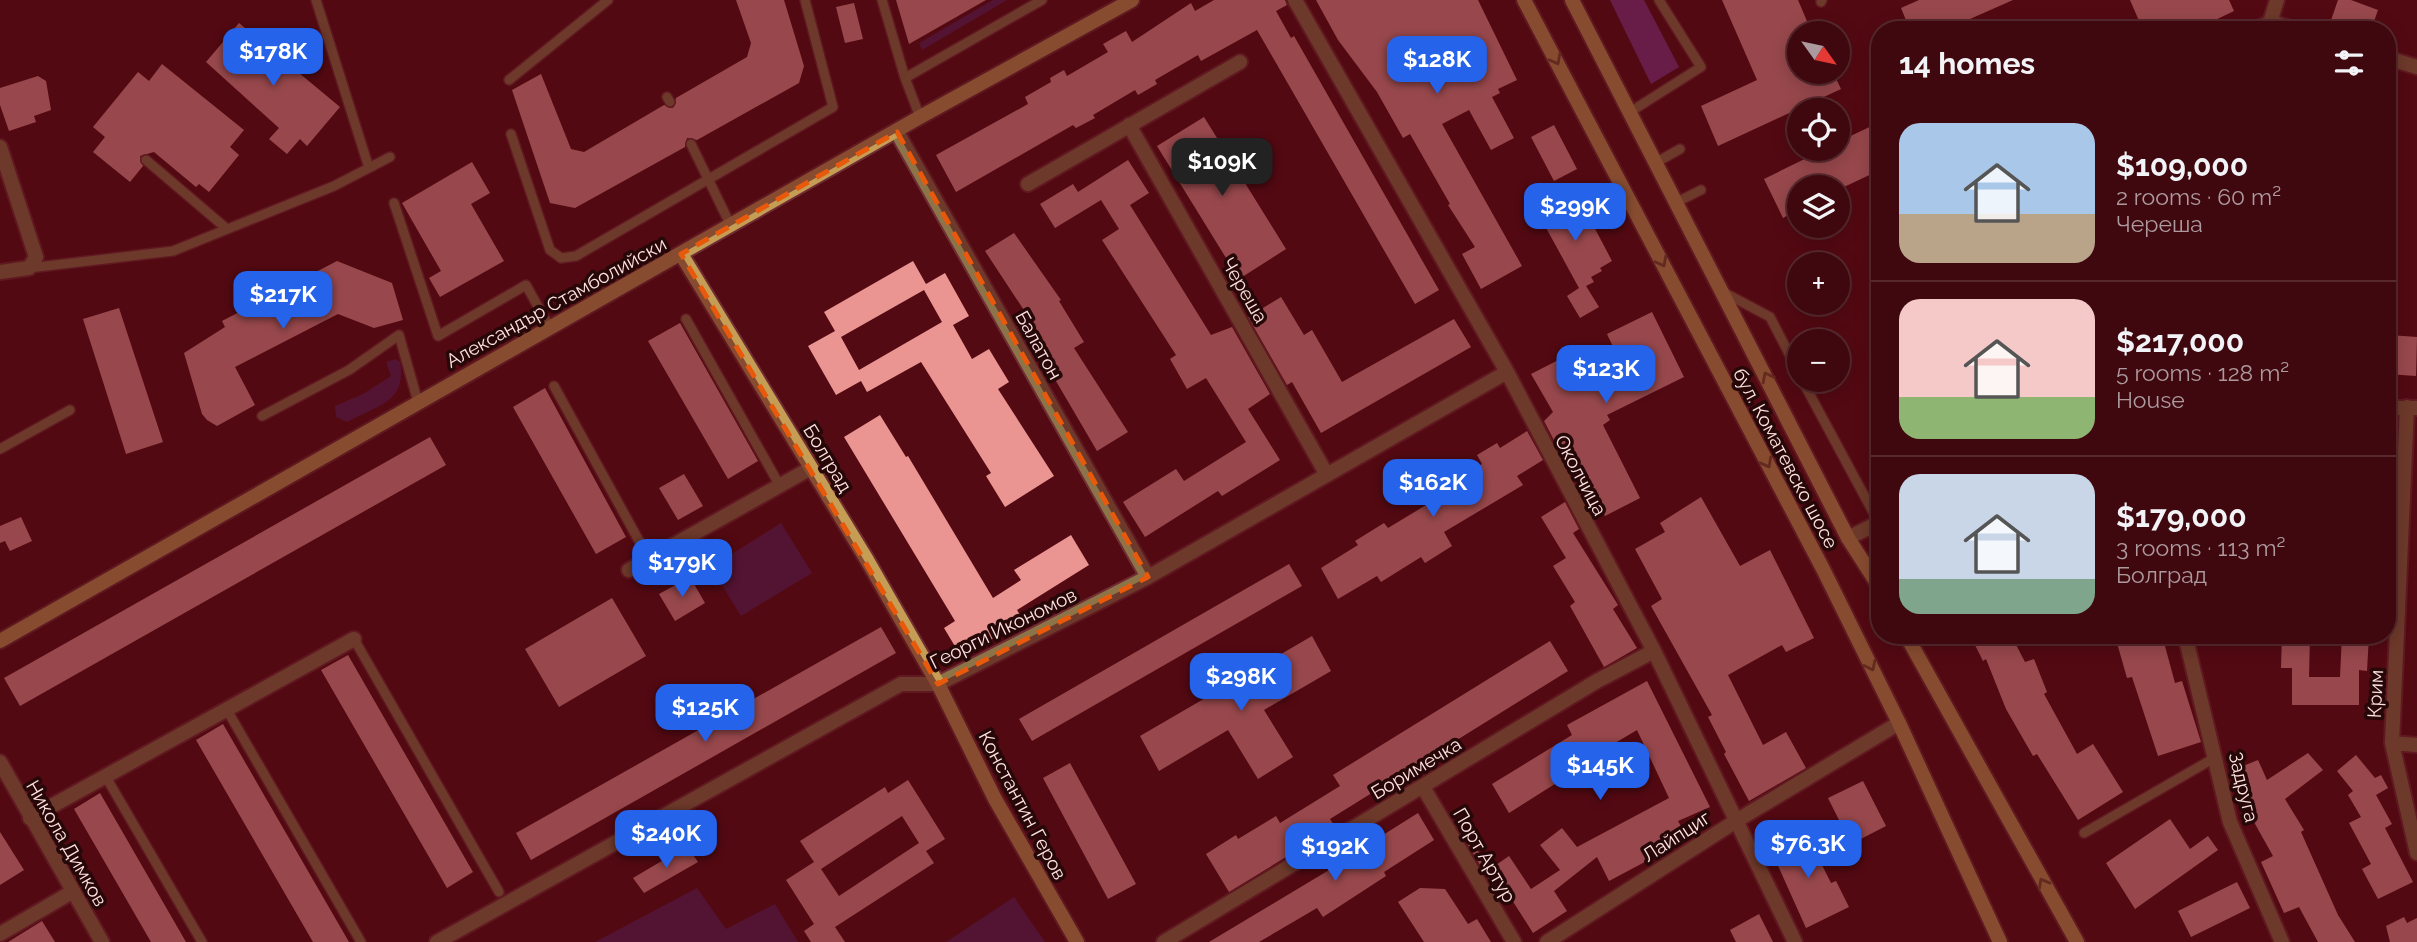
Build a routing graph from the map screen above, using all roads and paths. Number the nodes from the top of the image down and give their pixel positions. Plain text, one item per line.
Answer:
1 (316, 0) edge
2 (608, 0) edge
3 (805, 0) edge
4 (882, 0) edge
5 (1042, 0) edge
6 (1132, 0) edge
7 (1295, 0) edge
8 (1524, 0) edge
9 (1572, 0) edge
10 (1659, 0) edge
11 (2277, 0) edge
12 (2271, 21) edge
13 (2396, 61) edge
14 (1240, 62) dead end
15 (2417, 67) edge
16 (905, 78) junction
17 (509, 80) dead end
18 (1630, 112) junction
19 (920, 117) junction
20 (1129, 125) junction
21 (897, 132) junction
22 (511, 134) dead end
23 (691, 144) dead end
24 (0, 147) edge
25 (1680, 149) dead end
26 (390, 157) dead end
27 (146, 160) dead end
28 (1657, 162) junction
29 (369, 168) junction
30 (709, 179) junction
31 (1028, 184) dead end
32 (1701, 190) dead end
33 (1677, 202) junction
34 (394, 204) dead end
35 (731, 226) junction
36 (226, 229) junction
37 (681, 254) junction
38 (29, 268) junction
39 (0, 272) edge
40 (1725, 293) junction
41 (686, 320) dead end
42 (550, 328) junction
43 (1787, 350) edge
44 (1507, 372) junction
45 (554, 386) dead end
46 (1808, 392) edge
47 (418, 402) junction
48 (2412, 408) edge
49 (70, 410) dead end
50 (262, 416) dead end
51 (0, 449) edge
52 (811, 468) junction
53 (1327, 475) junction
54 (780, 486) junction
55 (1871, 508) edge
56 (1871, 527) edge
57 (1848, 538) junction
58 (649, 559) junction
59 (629, 570) dead end
60 (1871, 574) edge
61 (1148, 577) junction
62 (354, 639) joint
63 (0, 641) edge
64 (1911, 644) edge
65 (2187, 644) edge
66 (1654, 651) junction
67 (938, 684) junction
68 (227, 710) junction
69 (1899, 723) junction
70 (2392, 743) junction
71 (2417, 745) edge
72 (2216, 757) junction
73 (0, 762) edge
74 (106, 777) junction
75 (1423, 787) junction
76 (30, 818) junction
77 (1736, 821) junction
78 (2084, 833) dead end
79 (2417, 853) edge
80 (72, 892) junction
81 (499, 892) dead end
82 (0, 934) edge
83 (102, 942) edge
84 (202, 942) edge
85 (360, 942) edge
86 (437, 942) edge
87 (1077, 942) edge
88 (1164, 942) edge
89 (1514, 942) edge
90 (1547, 942) edge
91 (1795, 942) edge
92 (2000, 942) edge
93 (2077, 942) edge
94 (2283, 942) edge

1 - 29 lane
2 - 17 lane
3 - 30 lane
4 - 16 lane
5 - 16 lane
6 - 19 street, Александър Стамболийски
7 - 44 street, Околчица
8 -> 69 street, бул. Коматевско шосе
9 - 18 street, бул. Коматевско шосе
10 - 18 lane
11 - 12 street
13 - 15 street
14 - 20 street
16 - 19 lane
18 - 28 street, бул. Коматевско шосе
19 - 21 street, Александър Стамболийски
20 - 31 street
20 - 53 street, Череша
21 - 35 street, Александър Стамболийски
21 - 61 street, Балатон
22 - 30 lane
23 - 30 lane
24 - 38 street
25 - 28 lane
26 - 29 lane
27 - 36 lane
28 - 33 street, бул. Коматевско шосе
29 - 36 lane
30 - 35 lane
32 - 33 lane
33 - 40 street, бул. Коматевско шосе
34 - 42 lane
35 - 37 street, Александър Стамболийски
36 - 38 lane
37 - 42 street, Александър Стамболийски
37 - 52 street, Болград
38 - 39 street
40 - 43 lane
57 -> 40 street, бул. Коматевско шосе
41 - 54 lane
42 - 47 street, Александър Стамболийски
44 - 53 street, Георги Икономов
44 - 66 street, Околчица
45 - 58 lane
46 - 55 lane
47 - 50 lane
47 - 63 street, Александър Стамболийски
48 - 70 street, Крим
49 - 51 lane
52 - 54 street
52 - 67 street, Болград
53 - 61 street, Георги Икономов
54 - 58 street
56 - 57 street
57 - 60 street, бул. Коматевско шосе
58 - 59 street
61 - 67 street, Георги Икономов
62 - 68 street
62 - 81 lane
93 -> 64 street
65 - 72 street, Задруга
66 - 75 street, Боримечка
66 - 77 street, Околчица
67 - 86 street, Георги Икономов
67 - 87 street, Константин Геров
68 - 74 street
68 - 85 lane
69 - 77 street, Лайпциг
69 - 92 street, бул. Коматевско шосе
70 - 71 street
70 - 79 street, Крим
72 - 78 lane
72 - 94 street, Задруга
73 - 76 street, Никола Димков
74 - 76 street
74 - 84 lane
75 - 88 street, Боримечка
75 - 89 street, Порт Артур
76 - 80 street, Никола Димков
77 - 90 street, Лайпциг
77 - 91 street, Околчица
80 - 82 street
80 - 83 street, Никола Димков

